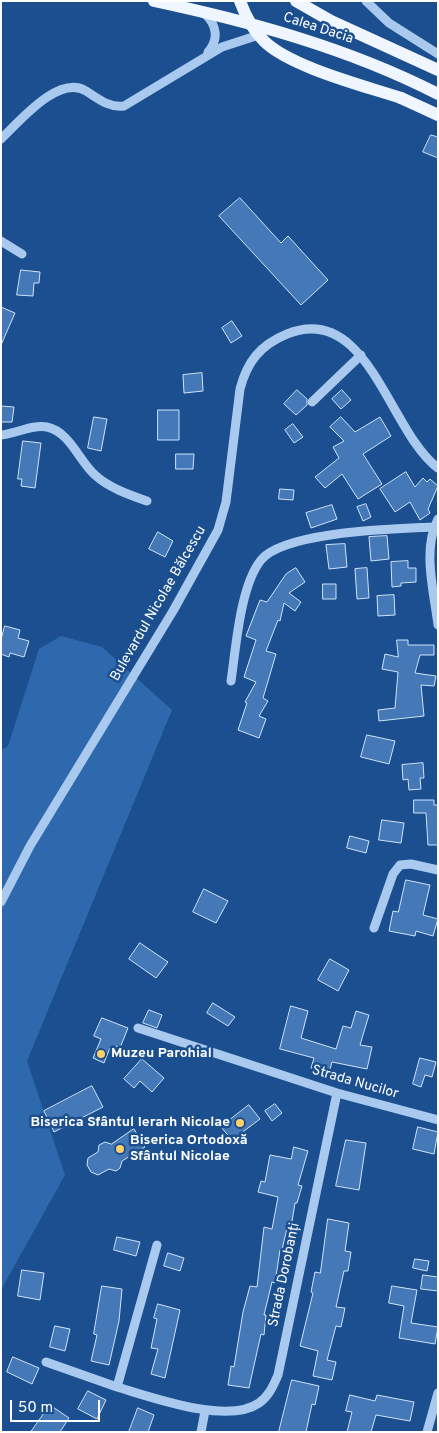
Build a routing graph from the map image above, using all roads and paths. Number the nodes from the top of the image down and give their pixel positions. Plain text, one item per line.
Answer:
1 (154, 1) edge
2 (240, 1) edge
3 (296, 1) edge
4 (366, 1) edge
5 (204, 12) junction
6 (279, 32) junction
7 (438, 54) edge
8 (204, 56) junction
9 (438, 70) edge
10 (438, 94) edge
11 (438, 115) edge
12 (1, 139) edge
13 (1, 241) edge
14 (22, 254) dead end
15 (361, 356) junction
16 (312, 402) dead end
17 (1, 435) edge
18 (438, 468) edge
19 (147, 501) dead end
20 (436, 523) edge
21 (438, 624) edge
22 (232, 681) dead end
23 (438, 870) edge
24 (1, 902) edge
25 (374, 928) dead end
26 (138, 1028) dead end
27 (337, 1093) junction
28 (438, 1120) edge
29 (157, 1246) dead end
30 (46, 1362) dead end
31 (117, 1388) junction
32 (438, 1392) edge
33 (205, 1411) junction
34 (201, 1432) edge
35 (427, 1432) edge

1 - 5 main road, Calea Dacia
2 - 11 main road, bridge
3 - 9 main road
4 - 7 street
5 - 6 main road, Calea Dacia
5 - 8 street
6 - 8 street
6 - 10 main road, Calea Dacia
8 - 12 street
13 - 14 street
15 - 16 street
15 - 18 street, Bulevardul Nicolae Bălcescu
15 - 24 street, Bulevardul Nicolae Bălcescu
17 - 19 street
20 - 21 street
20 - 22 street
23 - 25 street
26 - 27 street, Strada Nucilor
27 - 28 street, Strada Nucilor
27 - 33 street, Strada Dorobanți
29 - 31 street
30 - 31 street, Strada Dorobanți
31 - 33 street, Strada Dorobanți
32 - 35 street
33 - 34 street

